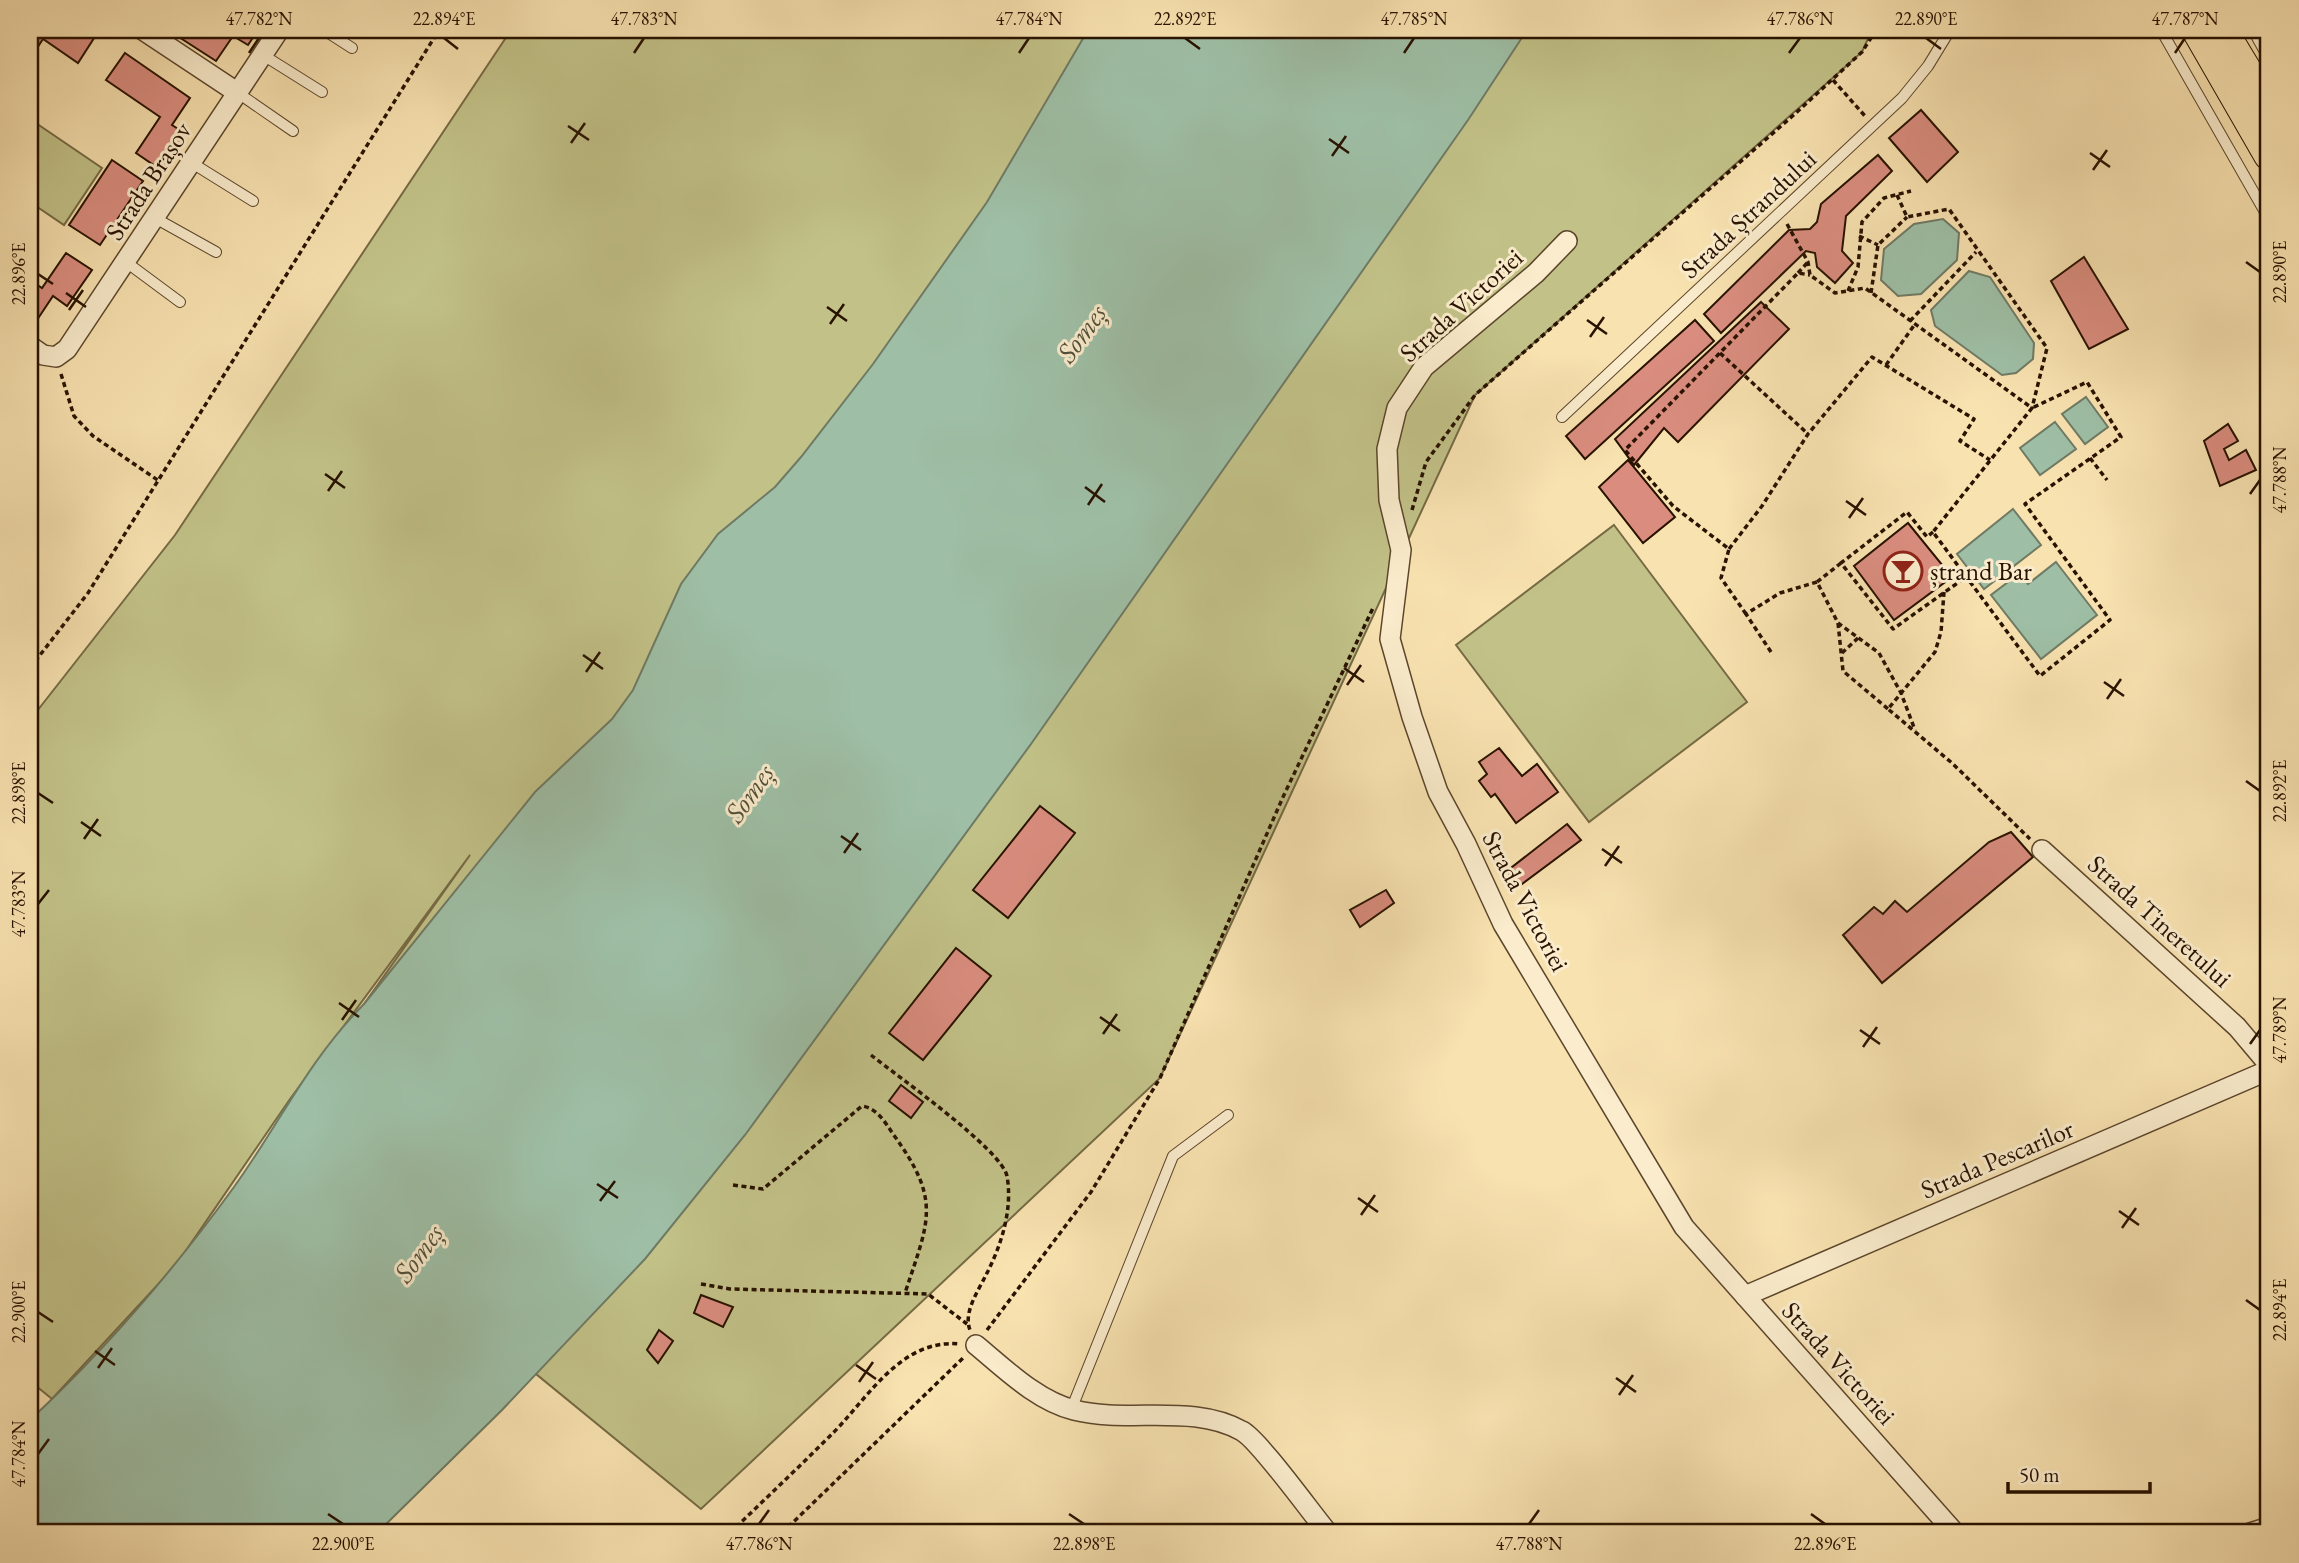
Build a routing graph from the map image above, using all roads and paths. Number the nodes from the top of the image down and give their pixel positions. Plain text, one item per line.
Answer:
1 (143, 30) edge
2 (279, 30) edge
3 (324, 30) edge
4 (439, 30) edge
5 (1876, 30) edge
6 (1950, 30) edge
7 (2161, 30) edge
8 (2197, 30) edge
9 (2222, 30) edge
10 (2253, 30) edge
11 (352, 48) dead end
12 (263, 55) junction
13 (2269, 59) edge
14 (1832, 79) junction
15 (322, 92) dead end
16 (238, 93) junction
17 (2256, 101) edge
18 (1874, 125) junction
19 (293, 131) dead end
20 (2269, 155) edge
21 (192, 163) junction
22 (1911, 191) dead end
23 (1897, 195) junction
24 (253, 201) dead end
25 (1781, 213) junction
26 (1907, 217) junction
27 (155, 218) junction
28 (2269, 219) edge
29 (1858, 236) junction
30 (1567, 242) dead end
31 (1878, 245) junction
32 (216, 251) dead end
33 (1976, 253) junction
34 (126, 262) junction
35 (1808, 262) junction
36 (1798, 273) junction
37 (1810, 275) junction
38 (1848, 291) junction
39 (1871, 293) junction
40 (180, 302) dead end
41 (1910, 321) junction
42 (1916, 324) junction
43 (30, 346) edge
44 (1720, 353) junction
45 (56, 357) junction
46 (1886, 365) junction
47 (2032, 408) junction
48 (1562, 418) dead end
49 (1808, 433) junction
50 (2090, 458) junction
51 (1990, 460) junction
52 (2107, 480) dead end
53 (159, 481) junction
54 (1412, 512) dead end
55 (1933, 532) junction
56 (1729, 549) junction
57 (1841, 563) junction
58 (1966, 576) junction
59 (1817, 582) junction
60 (1944, 592) junction
61 (1377, 600) dead end
62 (1746, 614) junction
63 (1838, 623) junction
64 (1858, 638) junction
65 (1771, 652) dead end
66 (1841, 654) junction
67 (30, 668) edge
68 (1901, 693) junction
69 (1888, 709) junction
70 (1916, 733) junction
71 (2042, 850) joint
72 (871, 1055) dead end
73 (2269, 1067) edge
74 (1228, 1115) dead end
75 (733, 1185) dead end
76 (701, 1284) dead end
77 (905, 1293) junction
78 (1745, 1296) junction
79 (967, 1324) junction
80 (976, 1345) junction
81 (1071, 1410) junction
82 (2269, 1527) edge
83 (730, 1533) edge
84 (782, 1533) edge
85 (1328, 1533) edge
86 (1955, 1533) edge
87 (2250, 1533) edge

1 - 16 street
2 - 12 street, Strada Brașov
3 - 11 lane
4 - 53 path
5 - 14 path
6 - 18 lane, Strada Ștrandului
7 - 28 lane
8 - 17 main road
9 - 17 main road
10 - 13 lane
12 - 15 lane
12 - 16 street, Strada Brașov
14 - 18 path
14 - 54 path
16 - 19 lane
16 - 21 street, Strada Brașov
17 - 20 main road
18 - 25 lane, Strada Ștrandului
21 - 24 lane
21 - 27 street, Strada Brașov
22 - 23 path
23 - 26 path
23 - 29 path
25 - 35 path
25 - 48 lane, Strada Ștrandului
26 - 31 path
26 - 33 path
27 - 32 lane
27 - 34 street, Strada Brașov
29 - 31 path
29 - 38 path
30 - 78 street, Strada Victoriei
31 - 39 path
33 - 41 path
33 - 47 path
34 - 40 lane
34 - 45 street, Strada Brașov
35 - 36 path
35 - 37 path
36 - 37 path
36 - 44 path
37 - 38 path
38 - 39 path
39 - 41 path
41 - 42 path
42 - 46 path
42 - 47 path
43 - 45 street
44 - 49 path
44 - 56 path
45 - 53 path
46 - 49 path
46 - 51 path
47 - 50 path
47 - 51 path
49 - 56 path
50 - 52 path
50 - 58 path
51 - 55 path
53 - 67 path
55 - 57 path
55 - 58 path
56 - 62 path
57 - 59 path
57 - 60 path
58 - 60 path
59 - 62 path
59 - 63 path
60 - 68 path
61 - 80 path
62 - 65 path
63 - 64 path
63 - 66 path
64 - 66 path
64 - 68 path
66 - 69 path
68 - 69 path
68 - 70 path
69 - 70 path
70 - 71 path
71 - 73 street, Strada Tineretului
72 - 79 path
73 - 78 street, Strada Pescarilor
74 - 81 lane
75 - 77 path
76 - 77 path
77 - 79 path
78 - 86 street, Strada Victoriei
79 - 80 path
80 - 81 street
80 - 83 path
80 - 84 path
81 - 85 street
82 - 87 street

